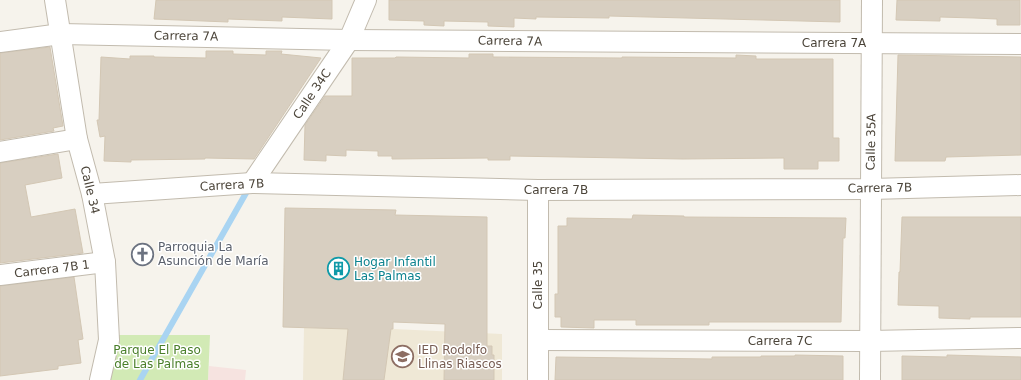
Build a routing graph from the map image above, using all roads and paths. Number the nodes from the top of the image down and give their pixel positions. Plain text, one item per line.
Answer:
1 (55, 0) edge
2 (366, 0) edge
3 (872, 0) edge
4 (61, 34) junction
5 (349, 40) junction
6 (0, 42) edge
7 (873, 43) junction
8 (1021, 44) edge
9 (77, 139) junction
10 (0, 152) edge
11 (252, 183) junction
12 (1021, 185) edge
13 (871, 189) junction
14 (538, 190) junction
15 (92, 194) junction
16 (105, 262) junction
17 (0, 275) edge
18 (1021, 338) edge
19 (538, 340) junction
20 (870, 341) junction
21 (100, 380) edge
22 (538, 380) edge
23 (870, 380) edge

1 - 4 street, Calle 34
2 - 5 street, Calle 34C
3 - 7 street, Calle 35A
4 - 5 street, Carrera 7A
4 - 6 street, Carrera 7A
4 - 9 street, Calle 34
5 - 7 street, Carrera 7A
5 - 11 street, Calle 34C
7 - 8 street, Carrera 7A
7 - 13 street, Calle 35A
9 - 10 street
9 - 15 street, Calle 34
11 - 14 street, Carrera 7B
11 - 15 street, Carrera 7B
12 - 13 street, Carrera 7B
13 - 14 street, Carrera 7B
13 - 20 street, Calle 35A
14 - 19 street, Calle 35
15 - 16 street, Calle 34
16 - 17 street, Carrera 7B 1
16 - 21 street, Calle 34
18 - 20 street, Carrera 7C
19 - 20 street, Carrera 7C
19 - 22 street, Calle 35
20 - 23 street, Calle 35A

